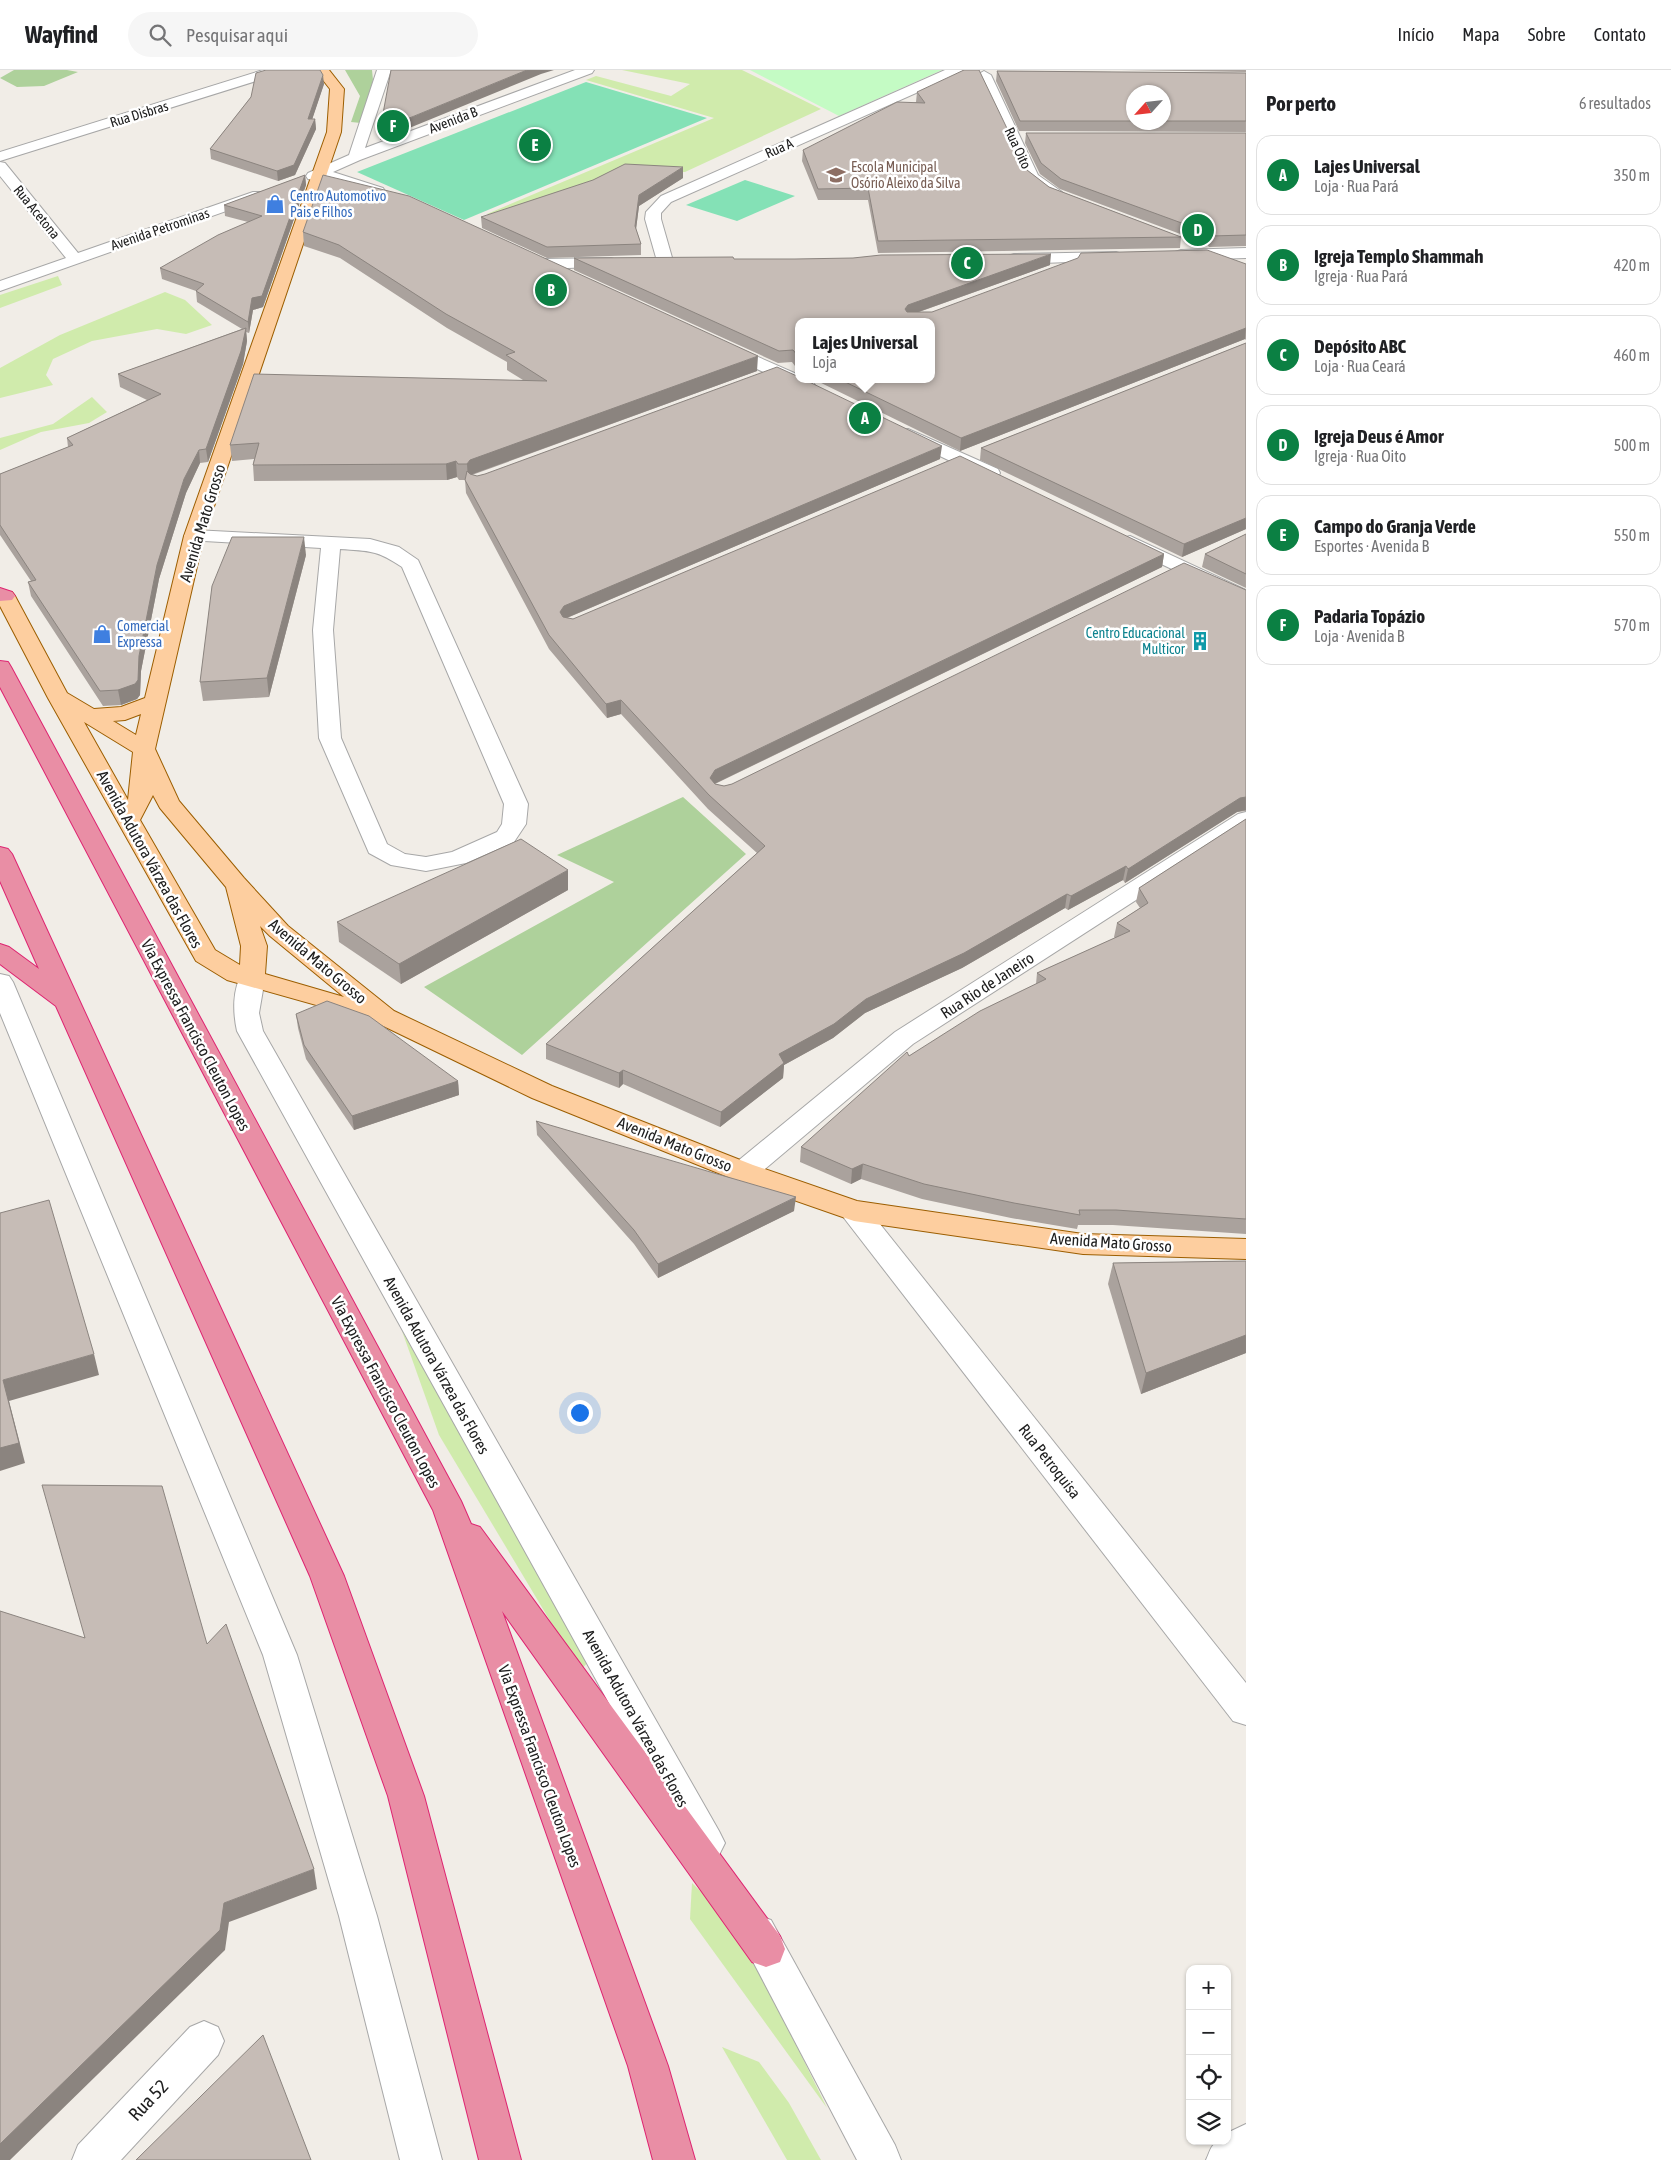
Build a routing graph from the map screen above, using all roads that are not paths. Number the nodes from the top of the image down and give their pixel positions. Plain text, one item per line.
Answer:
1 (277, 70) edge
2 (322, 70) edge
3 (384, 70) edge
4 (586, 70) edge
5 (968, 72) edge
6 (1004, 76) edge
7 (852, 116) junction
8 (874, 122) edge
9 (1013, 137) junction
10 (1033, 137) edge
11 (0, 157) edge
12 (355, 158) junction
13 (0, 166) edge
14 (321, 173) junction
15 (303, 180) edge
16 (275, 189) edge
17 (392, 196) edge
18 (1070, 200) edge
19 (1177, 241) edge
20 (1246, 253) edge
21 (1214, 254) junction
22 (525, 256) edge
23 (1166, 256) edge
24 (1128, 257) edge
25 (1089, 258) junction
26 (75, 259) junction
27 (1000, 259) edge
28 (665, 261) junction
29 (685, 261) edge
30 (627, 262) edge
31 (646, 262) edge
32 (543, 264) junction
33 (1246, 266) edge
34 (1043, 275) edge
35 (579, 281) edge
36 (0, 286) edge
37 (705, 338) edge
38 (795, 365) edge
39 (777, 372) junction
40 (759, 378) edge
41 (795, 380) edge
42 (801, 383) edge
43 (821, 392) edge
44 (891, 426) edge
45 (989, 448) edge
46 (961, 459) junction
47 (943, 467) edge
48 (1005, 481) edge
49 (1111, 532) edge
50 (194, 536) junction
51 (331, 543) junction
52 (1206, 556) edge
53 (1181, 567) junction
54 (1155, 580) edge
55 (2, 593) edge
56 (1246, 598) edge
57 (0, 667) edge
58 (59, 698) junction
59 (156, 700) junction
60 (90, 716) junction
61 (144, 749) junction
62 (1246, 819) edge
63 (128, 820) junction
64 (0, 854) edge
65 (235, 883) junction
66 (0, 952) edge
67 (252, 978) junction
68 (0, 982) edge
69 (68, 1002) junction
70 (385, 1017) junction
71 (743, 1172) junction
72 (854, 1211) junction
73 (1246, 1249) edge
74 (449, 1510) junction
75 (1246, 1710) edge
76 (766, 1949) junction
77 (204, 2041) dead end
78 (1246, 2145) edge
79 (93, 2160) edge
80 (421, 2160) edge
81 (500, 2160) edge
82 (674, 2160) edge
83 (880, 2160) edge
84 (1227, 2160) edge

1 - 11 street, Rua Disbras
2 - 14 main road, Avenida Mato Grosso
3 - 12 street
4 - 12 street, Avenida B
5 - 6 street
5 - 7 street, Rua A
5 - 9 street, Rua Oito
7 - 8 street
7 - 28 street, Rua A
9 - 10 street
9 - 18 street, Rua Oito
12 - 14 street, Avenida B
13 - 26 street, Rua Acetona
14 - 15 street
14 - 17 street
14 - 50 main road, Avenida Mato Grosso
16 - 26 street, Avenida Petrominas
19 - 21 street
20 - 21 street
21 - 23 street
21 - 33 street
22 - 32 street
24 - 25 street
25 - 27 street
25 - 34 street
26 - 36 street, Avenida Petrominas
28 - 29 street
28 - 31 street
30 - 32 street
32 - 35 street
37 - 39 street
38 - 39 street
39 - 40 street
39 - 41 street
42 - 43 street
44 - 46 street
45 - 46 street
46 - 47 street
46 - 48 street
49 - 53 street
50 - 51 street
50 - 59 main road, Avenida Mato Grosso
51 - 51 street
52 - 53 street
53 - 54 street
53 - 56 street
55 - 58 main road, Avenida Adutora Várzea das Flores
57 - 74 highway, Via Expressa Francisco Cleuton Lopes
58 - 60 main road
58 - 63 main road, Avenida Adutora Várzea das Flores
59 - 60 main road
59 - 61 main road, Avenida Mato Grosso
60 - 61 main road
61 - 63 main road
61 - 65 main road, Avenida Mato Grosso
62 - 71 street, Rua Rio de Janeiro
63 - 67 main road, Avenida Adutora Várzea das Flores
64 - 69 highway
65 - 67 main road
65 - 70 main road, Avenida Mato Grosso
66 - 69 highway
67 - 70 main road
67 - 76 street, Avenida Adutora Várzea das Flores
68 - 80 street
69 - 81 highway
70 - 71 main road, Avenida Mato Grosso
71 - 72 main road, Avenida Mato Grosso
72 - 73 main road, Avenida Mato Grosso
72 - 75 street, Rua Petroquisa
74 - 76 highway
74 - 82 highway, Via Expressa Francisco Cleuton Lopes
76 - 83 street, Avenida Adutora Várzea das Flores
77 - 79 street, Rua 52
78 - 84 street

